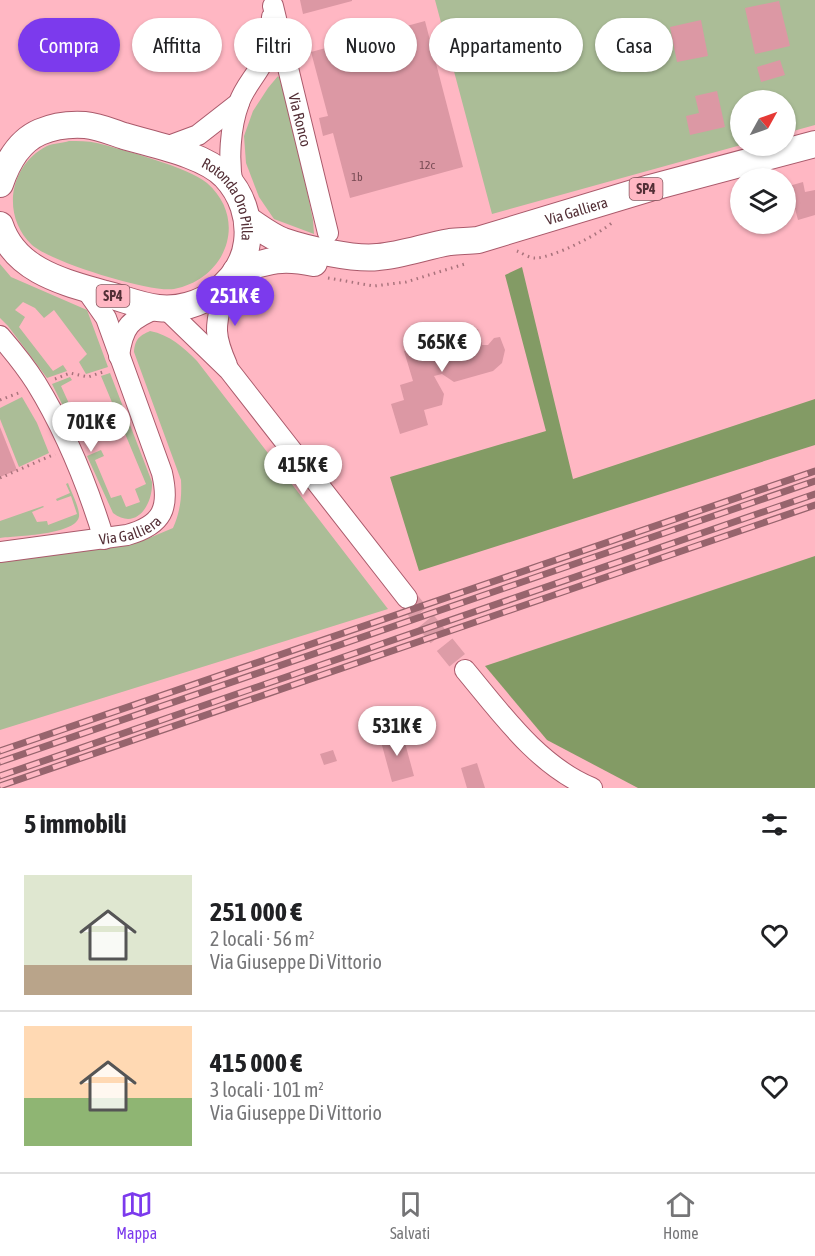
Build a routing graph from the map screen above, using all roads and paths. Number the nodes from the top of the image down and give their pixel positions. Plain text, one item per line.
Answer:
1 (272, 3) edge
2 (239, 103) junction
3 (26, 141) junction
4 (815, 144) edge
5 (163, 148) junction
6 (0, 158) edge
7 (0, 184) edge
8 (233, 186) junction
9 (619, 216) dead end
10 (248, 220) junction
11 (0, 227) edge
12 (328, 233) dead end
13 (478, 240) junction
14 (552, 253) dead end
15 (230, 279) junction
16 (85, 288) junction
17 (161, 308) junction
18 (0, 336) edge
19 (116, 362) junction
20 (229, 370) junction
21 (48, 381) dead end
22 (27, 389) dead end
23 (0, 400) edge
24 (57, 454) dead end
25 (0, 478) edge
26 (104, 539) junction
27 (0, 552) edge
28 (407, 598) tunnel mouth
29 (465, 670) tunnel mouth
30 (592, 788) edge

1 - 2 street, Via Ronco
1 - 12 street, Via Ronco
2 - 5 street, Via Ronco
2 - 8 street, Via Ronco
3 - 5 main road, Rotonda Oro Pilla
3 - 6 main road
3 - 7 main road, Rotonda Oro Pilla
4 - 13 main road, Via Galliera / SP4
5 - 8 main road, Rotonda Oro Pilla
8 - 10 main road, Rotonda Oro Pilla
9 - 14 path
10 - 13 main road, Via Galliera / SP4
10 - 15 main road, Rotonda Oro Pilla
11 - 16 main road, SP4
13 - 15 main road, Via Galliera / SP4
15 - 17 main road, SP4
15 - 20 street
16 - 17 main road, SP4
16 - 19 street, Via Galliera
17 - 19 street
17 - 20 street
18 - 26 street
19 - 21 path
19 - 26 street, Via Galliera
20 - 28 street
22 - 23 path
24 - 25 path
26 - 27 street, Via Galliera
29 - 30 street

